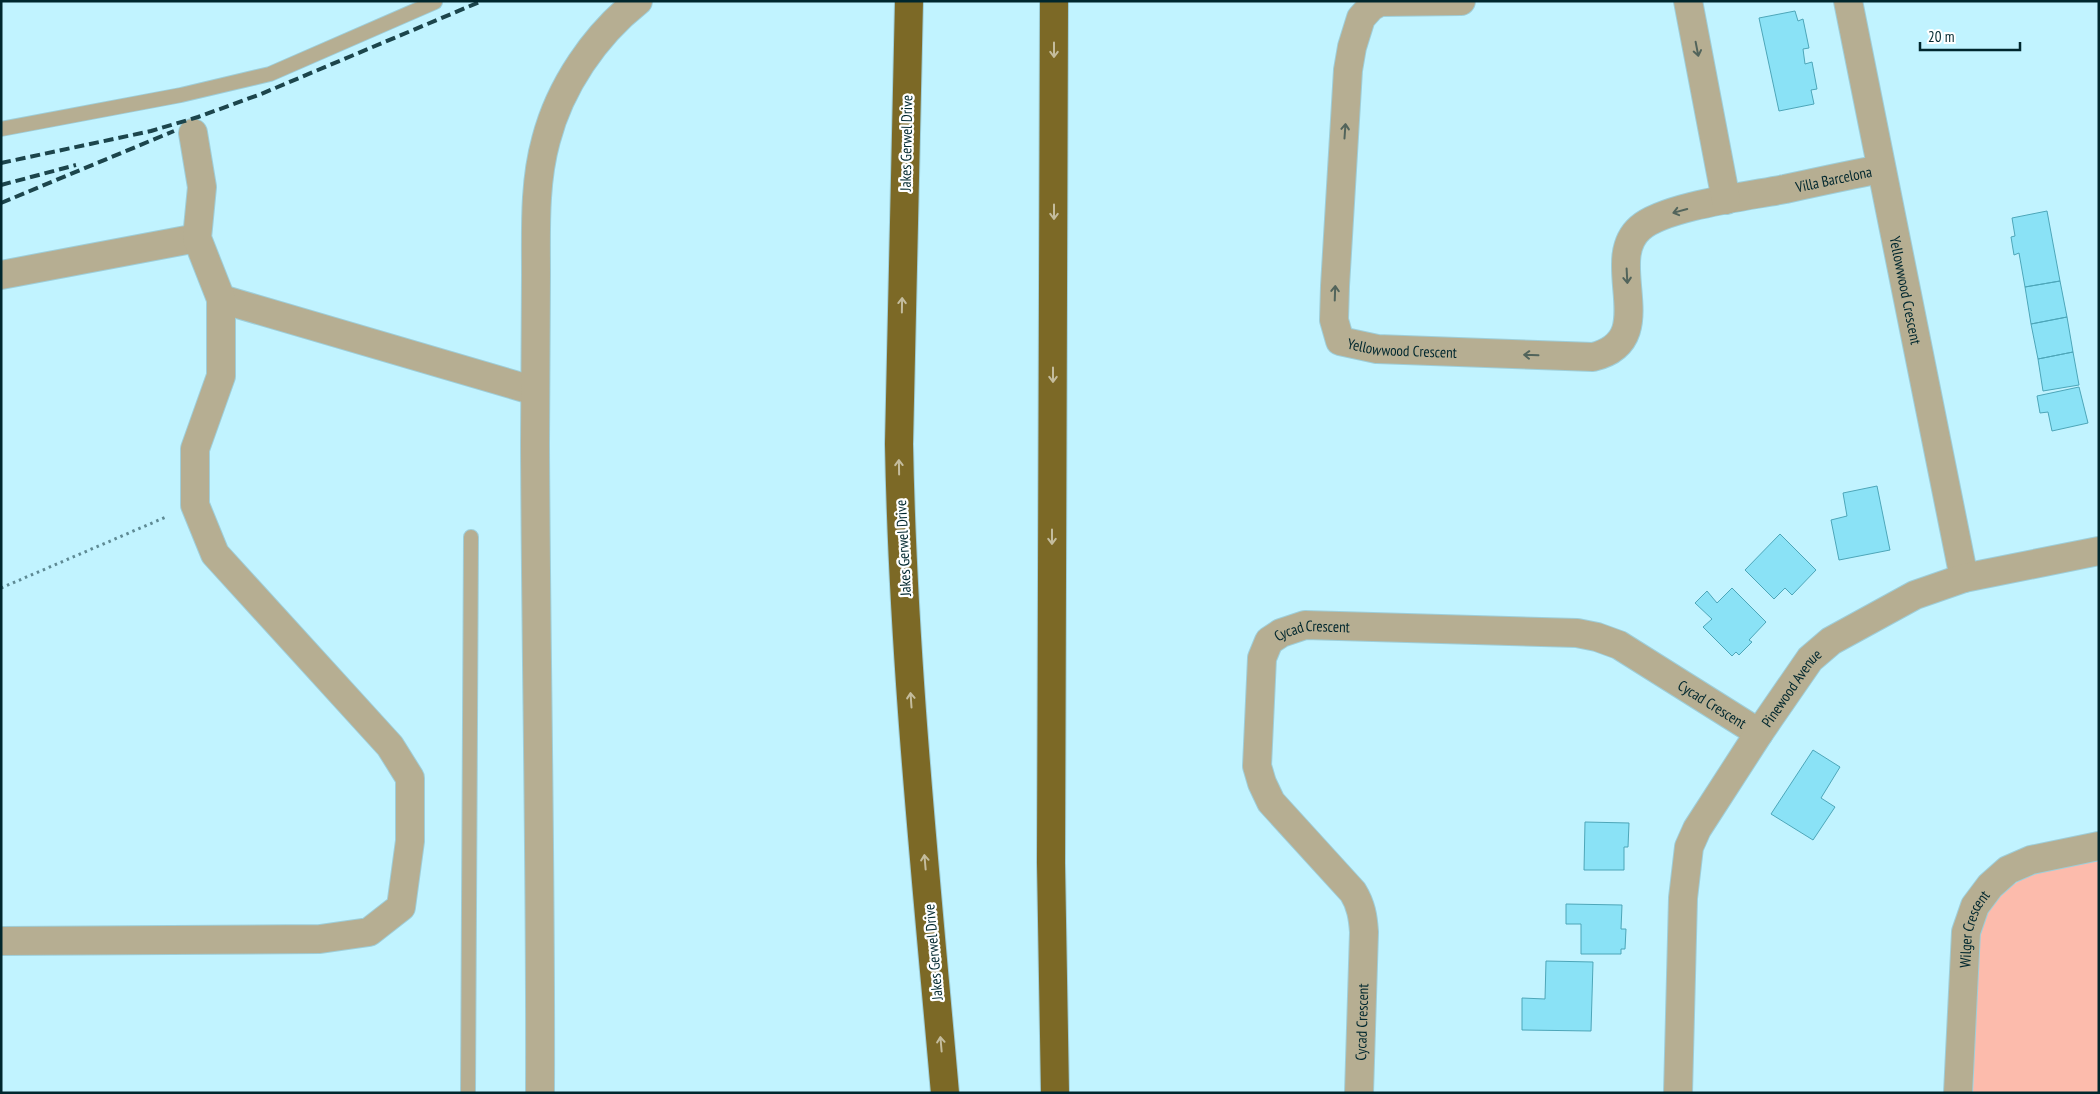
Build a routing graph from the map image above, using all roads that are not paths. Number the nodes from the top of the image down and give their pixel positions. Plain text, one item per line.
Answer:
1 (638, 1) edge
2 (909, 1) edge
3 (1054, 1) edge
4 (1460, 1) edge
5 (1688, 1) edge
6 (1848, 1) edge
7 (435, 2) edge
8 (1, 129) edge
9 (193, 133) dead end
10 (1881, 169) junction
11 (1785, 189) joint
12 (1726, 200) junction
13 (197, 238) junction
14 (1, 275) edge
15 (221, 299) junction
16 (535, 391) junction
17 (471, 537) dead end
18 (2099, 551) edge
19 (1964, 578) junction
20 (1759, 733) junction
21 (2099, 846) edge
22 (1, 941) edge
23 (468, 1093) edge
24 (540, 1093) edge
25 (946, 1093) edge
26 (1056, 1093) edge
27 (1359, 1093) edge
28 (1678, 1093) edge
29 (1958, 1093) edge

1 - 16 street
25 -> 2 highway, Jakes Gerwel Drive
3 -> 26 highway
12 -> 4 street, Yellowwood Crescent
5 -> 12 street
6 - 10 street, Yellowwood Crescent
7 - 8 lane
9 - 13 street
10 - 11 street, Villa Barcelona
10 - 19 street, Yellowwood Crescent
11 - 12 street, Yellowwood Crescent
13 - 14 street
13 - 15 street
15 - 16 street
15 - 22 street
16 - 24 street
17 - 23 lane
18 - 19 street, Pinewood Avenue
19 - 20 street, Pinewood Avenue
20 - 27 street, Cycad Crescent
20 - 28 street, Pinewood Avenue
21 - 29 street, Wilger Crescent

